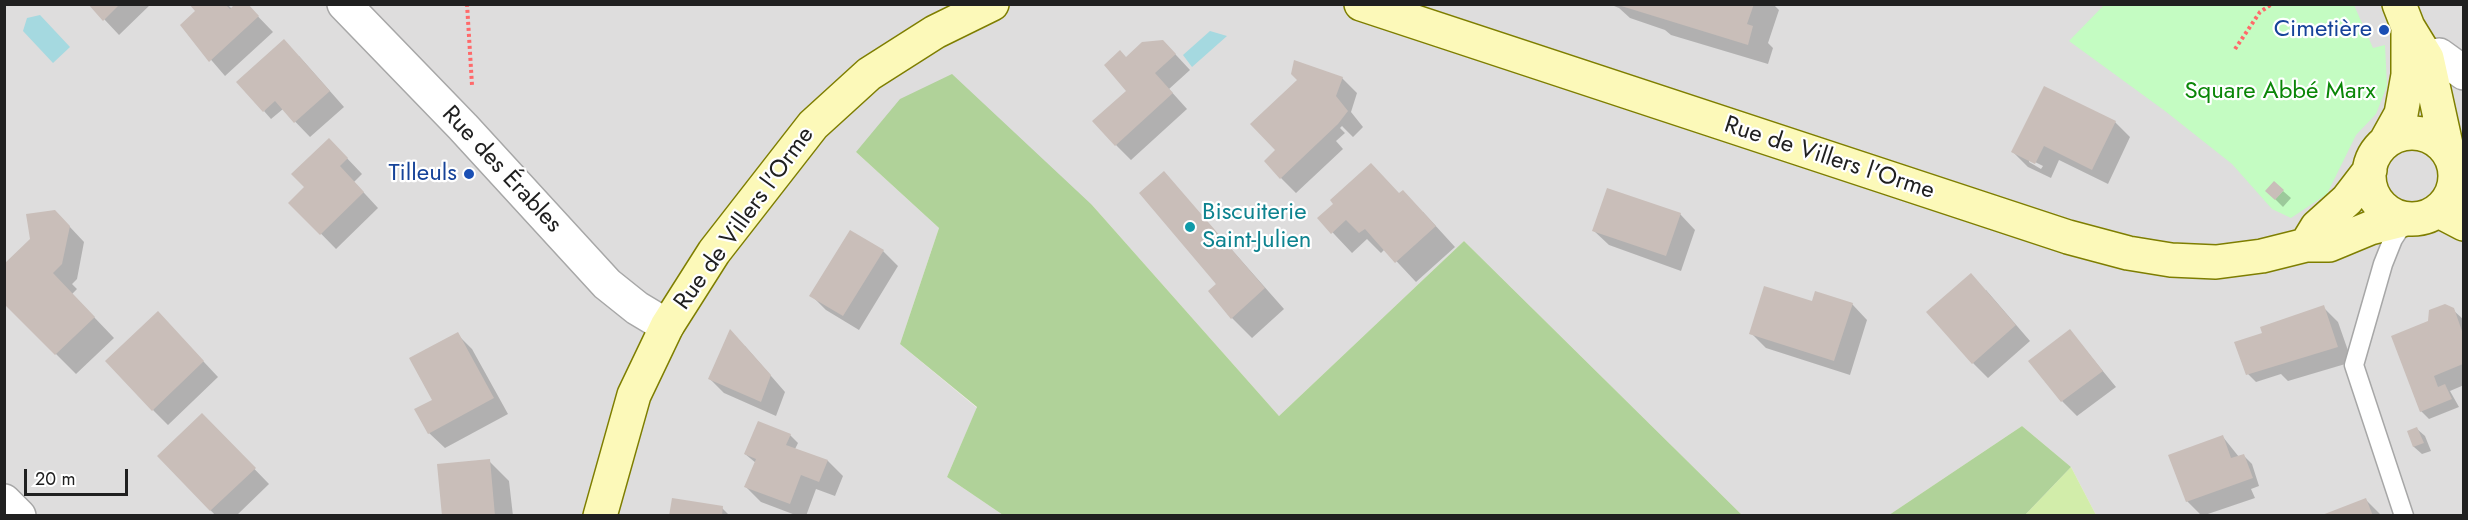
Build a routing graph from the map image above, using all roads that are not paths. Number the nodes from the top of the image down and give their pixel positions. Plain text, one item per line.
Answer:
1 (344, 4) edge
2 (992, 4) edge
3 (1361, 4) edge
4 (2404, 16) edge
5 (2427, 58) junction
6 (2463, 73) edge
7 (2386, 141) junction
8 (2447, 149) junction
9 (2370, 170) junction
10 (2459, 186) edge
11 (2451, 218) edge
12 (2406, 219) junction
13 (2306, 245) junction
14 (667, 326) junction
15 (4, 501) edge
16 (19, 516) edge
17 (600, 516) edge
18 (2404, 516) edge

1 - 14 street, Rue des Érables
2 - 14 main road, Rue de Villers l'Orme
3 - 13 main road, Rue de Villers l'Orme
4 - 5 main road
4 - 7 main road
5 - 6 street
5 - 8 main road
7 - 8 main road
7 - 9 main road
8 - 10 main road
9 - 12 main road
9 - 13 main road
10 - 11 main road
11 - 12 main road
12 - 13 main road, Rue de Villers l'Orme
12 - 18 lane
14 - 17 main road, Rue de Villers l'Orme
15 - 16 street

